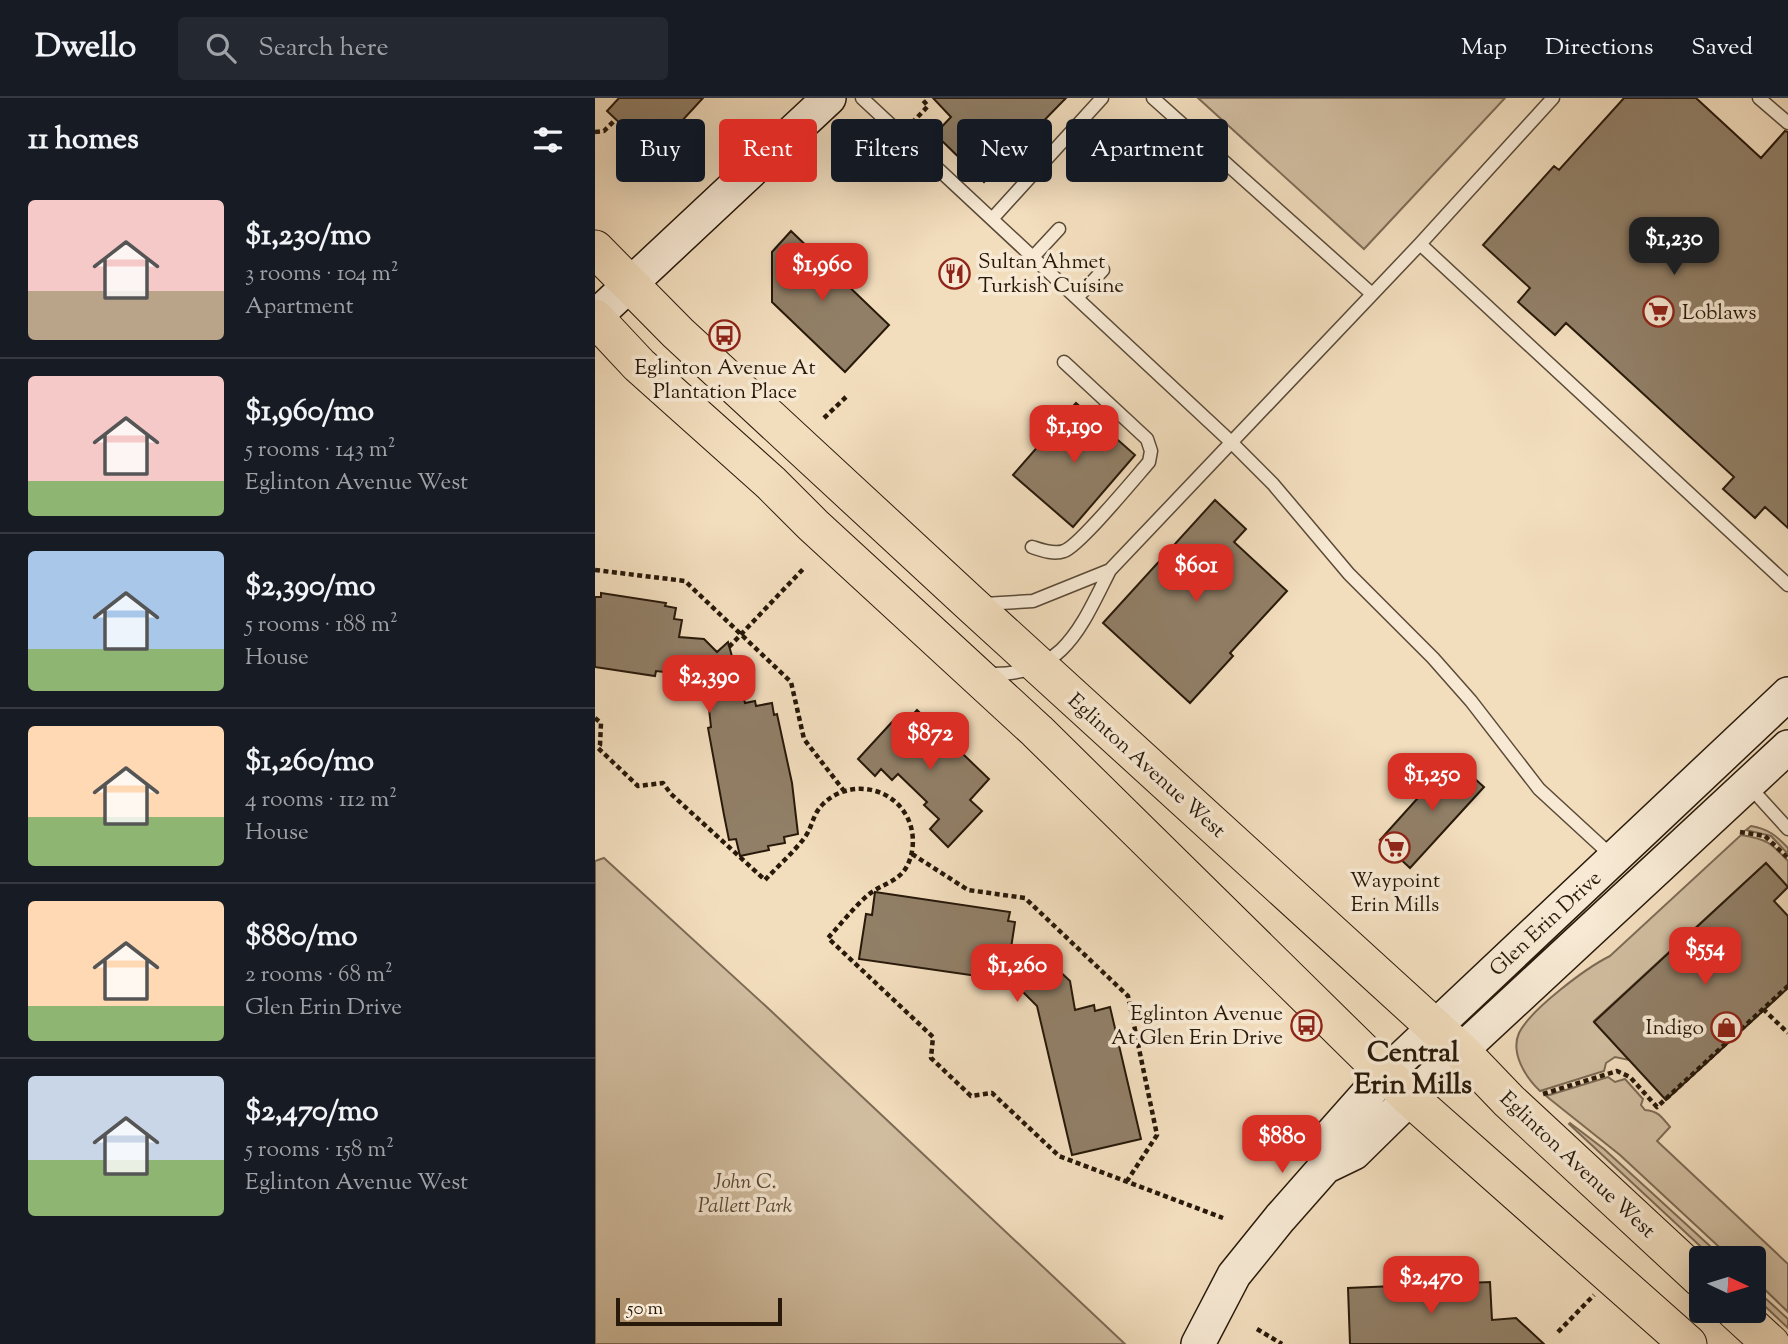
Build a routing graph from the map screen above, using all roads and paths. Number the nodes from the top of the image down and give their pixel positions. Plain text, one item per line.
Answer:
1 (829, 98) edge
2 (862, 98) edge
3 (921, 98) edge
4 (1102, 98) edge
5 (1153, 98) edge
6 (1553, 98) edge
7 (1759, 98) edge
8 (885, 119) edge
9 (916, 119) edge
10 (616, 120) dead end
11 (1788, 123) edge
12 (595, 132) edge
13 (943, 173) edge
14 (992, 219) junction
15 (1059, 229) dead end
16 (1420, 244) junction
17 (595, 248) edge
18 (1033, 257) junction
19 (1103, 270) dead end
20 (629, 284) junction
21 (1372, 294) junction
22 (1077, 298) junction
23 (595, 317) edge
24 (1064, 362) dead end
25 (846, 397) dead end
26 (824, 418) dead end
27 (1230, 441) junction
28 (1032, 547) dead end
29 (805, 567) dead end
30 (595, 570) edge
31 (1110, 570) junction
32 (1788, 586) edge
33 (972, 605) junction
34 (741, 636) junction
35 (729, 647) dead end
36 (1038, 666) junction
37 (976, 674) junction
38 (1788, 694) edge
39 (595, 718) edge
40 (1788, 747) edge
41 (1747, 785) junction
42 (844, 791) junction
43 (1788, 830) edge
44 (1740, 832) dead end
45 (912, 854) junction
46 (1614, 858) junction
47 (1788, 858) edge
48 (1788, 986) edge
49 (1763, 1009) junction
50 (1788, 1033) edge
51 (1448, 1039) junction
52 (1397, 1086) junction
53 (1539, 1095) dead end
54 (1127, 1181) junction
55 (1223, 1218) dead end
56 (1689, 1268) edge
57 (1597, 1291) dead end
58 (1748, 1323) edge
59 (1257, 1329) dead end
60 (1558, 1332) dead end
61 (1198, 1344) edge
62 (1282, 1344) edge
63 (1688, 1344) edge
64 (1771, 1344) edge

1 - 20 street
2 - 8 lane
3 - 9 path
4 - 14 lane
5 - 21 lane
6 - 16 lane
7 - 11 lane
10 - 12 path
13 - 14 lane
14 - 18 lane
15 - 18 lane
16 - 21 lane
16 - 32 lane
17 - 20 main road, Eglinton Avenue West
18 - 22 lane
19 - 22 lane
20 - 23 street
20 - 33 main road, Eglinton Avenue West
21 - 27 lane
22 - 27 lane
23 - 37 main road
24 - 28 lane
25 - 26 path
27 - 31 lane
27 - 46 lane
29 - 34 path
30 - 34 path
31 - 33 lane
31 - 36 lane
33 - 36 main road, Eglinton Avenue West
34 - 35 path
34 - 42 path
36 - 37 lane
36 - 51 main road, Eglinton Avenue West
37 - 52 main road
38 - 46 street, Glen Erin Drive
39 - 42 path
40 - 41 street, Glen Erin Drive
41 - 43 lane
41 - 51 street, Glen Erin Drive
42 - 45 path
44 - 47 path
45 - 54 path
45 - 54 path
46 - 51 street, Glen Erin Drive
48 - 49 path
49 - 50 path
49 - 53 path
51 - 52 street, Glen Erin Drive
51 - 56 main road, Eglinton Avenue West
52 - 61 street, Glen Erin Drive
52 - 63 main road
54 - 55 path
57 - 60 path
58 - 64 main road
59 - 62 path

